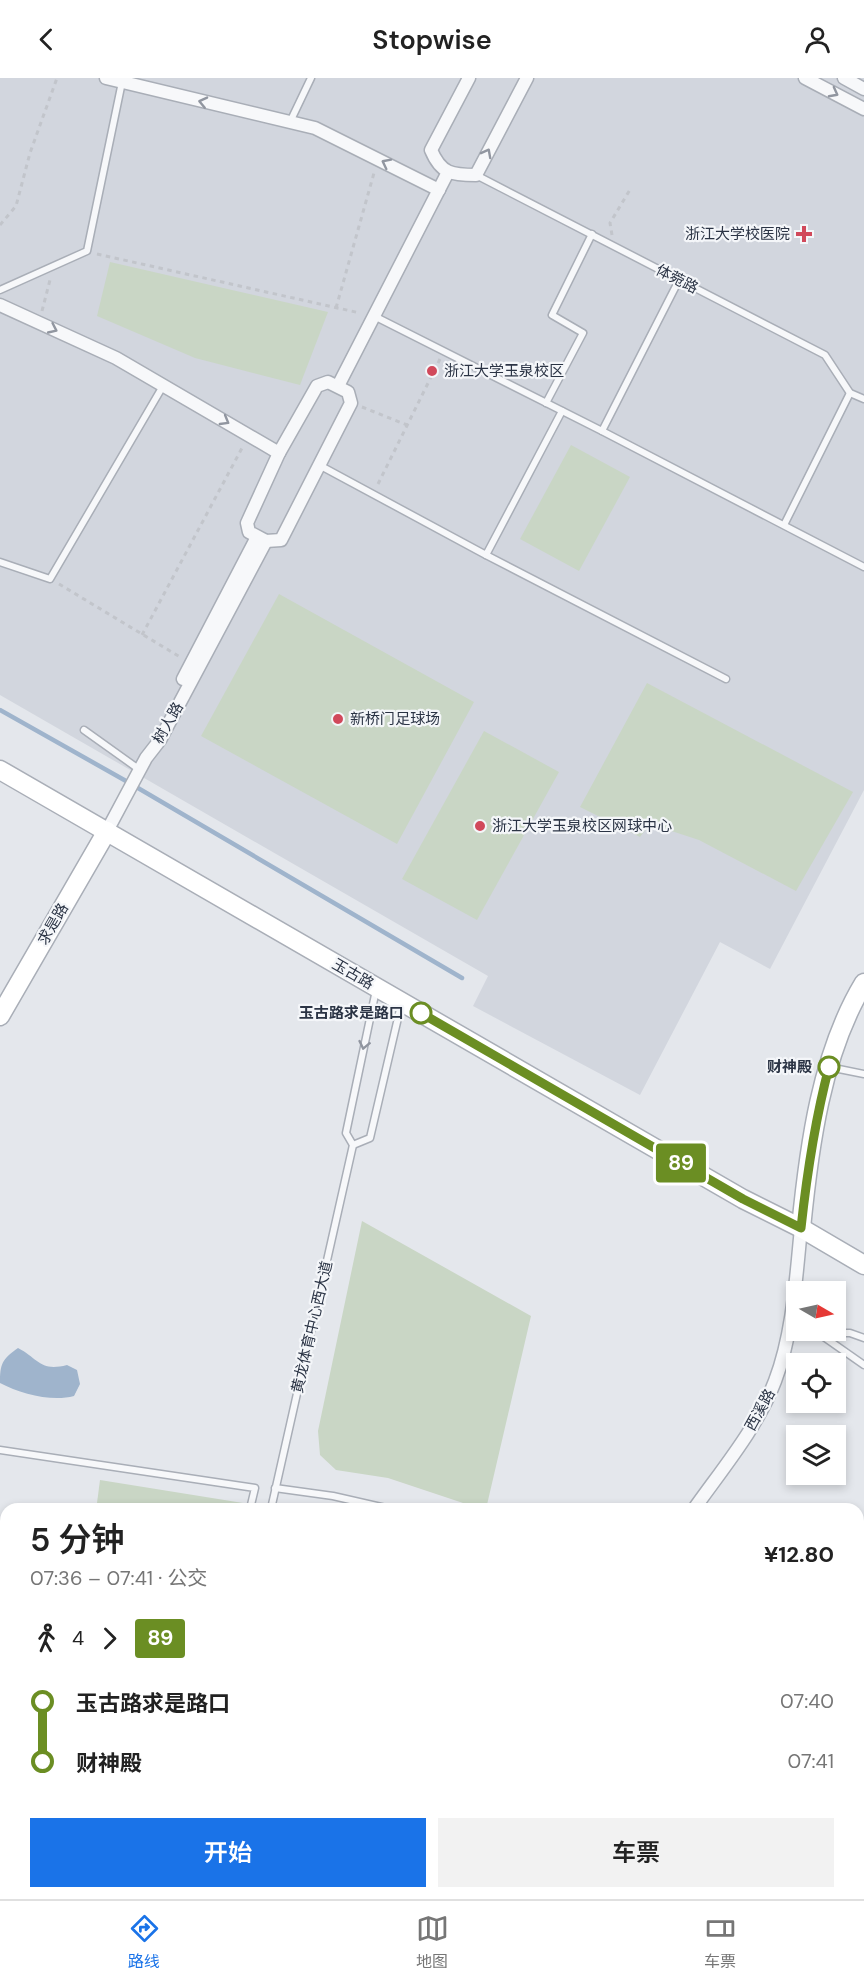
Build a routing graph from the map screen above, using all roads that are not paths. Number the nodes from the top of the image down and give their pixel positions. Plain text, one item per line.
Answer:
1 (106, 78) edge
2 (310, 78) edge
3 (469, 78) edge
4 (527, 78) edge
5 (844, 78) edge
6 (809, 79) edge
7 (122, 82) junction
8 (149, 83) edge
9 (864, 89) edge
10 (864, 109) edge
11 (290, 122) junction
12 (448, 172) junction
13 (476, 174) junction
14 (439, 190) junction
15 (592, 234) junction
16 (679, 280) junction
17 (0, 290) edge
18 (0, 305) edge
19 (374, 316) junction
20 (163, 386) junction
21 (338, 386) junction
22 (850, 393) junction
23 (864, 399) edge
24 (546, 403) junction
25 (562, 411) junction
26 (602, 431) junction
27 (279, 453) junction
28 (320, 465) junction
29 (784, 525) junction
30 (261, 539) junction
31 (486, 555) junction
32 (0, 562) edge
33 (864, 567) edge
34 (726, 679) dead end
35 (84, 730) dead end
36 (149, 754) junction
37 (0, 770) edge
38 (137, 775) junction
39 (106, 831) junction
40 (864, 983) edge
41 (376, 988) junction
42 (402, 1002) junction
43 (0, 1016) edge
44 (829, 1067) junction
45 (864, 1074) edge
46 (353, 1145) junction
47 (801, 1228) junction
48 (864, 1265) edge
49 (797, 1281) edge
50 (846, 1333) edge
51 (864, 1338) edge
52 (787, 1341) edge
53 (829, 1341) edge
54 (864, 1365) edge
55 (0, 1450) edge
56 (275, 1488) junction
57 (251, 1503) edge
58 (272, 1503) edge
59 (364, 1503) edge
60 (698, 1503) edge

1 - 7 street
2 - 11 lane
3 - 12 street
13 -> 4 street
5 - 9 street
6 -> 10 street
7 - 8 street
7 - 17 lane
11 -> 8 street
14 -> 11 street
12 - 13 street
12 - 14 street
13 - 15 lane, 体菀路
14 - 19 street
15 - 16 lane, 体菀路
15 - 24 lane
16 - 22 lane, 体菀路
16 - 26 lane
18 -> 20 street
19 - 21 street
19 - 24 lane
20 -> 27 street
20 - 32 lane
21 - 27 street
21 - 28 street
22 - 23 lane
22 - 29 lane
24 - 25 lane
25 - 26 lane
25 - 31 lane
26 - 29 lane
27 - 30 street
28 - 30 street
28 - 31 lane
29 - 33 lane
30 - 36 street, 树人路
30 - 36 street, 树人路
31 - 34 lane
35 - 38 lane
36 - 38 street
37 - 39 main road, 玉古路
38 - 39 street
39 - 41 main road, 玉古路
39 - 43 main road, 求是路
40 - 44 main road, 西溪路
41 - 42 main road, 玉古路
41 -> 46 lane, 黄龙体育中心西大道
42 - 46 lane
42 - 47 main road, 玉古路
44 - 45 lane
44 - 47 main road, 西溪路
46 - 56 lane, 黄龙体育中心西大道
47 - 48 main road, 玉古路
47 - 49 street, 西溪路
50 - 51 lane
52 - 60 street, 西溪路
53 - 54 lane
55 - 57 lane
56 - 58 lane, 黄龙体育中心西大道
56 - 59 lane

